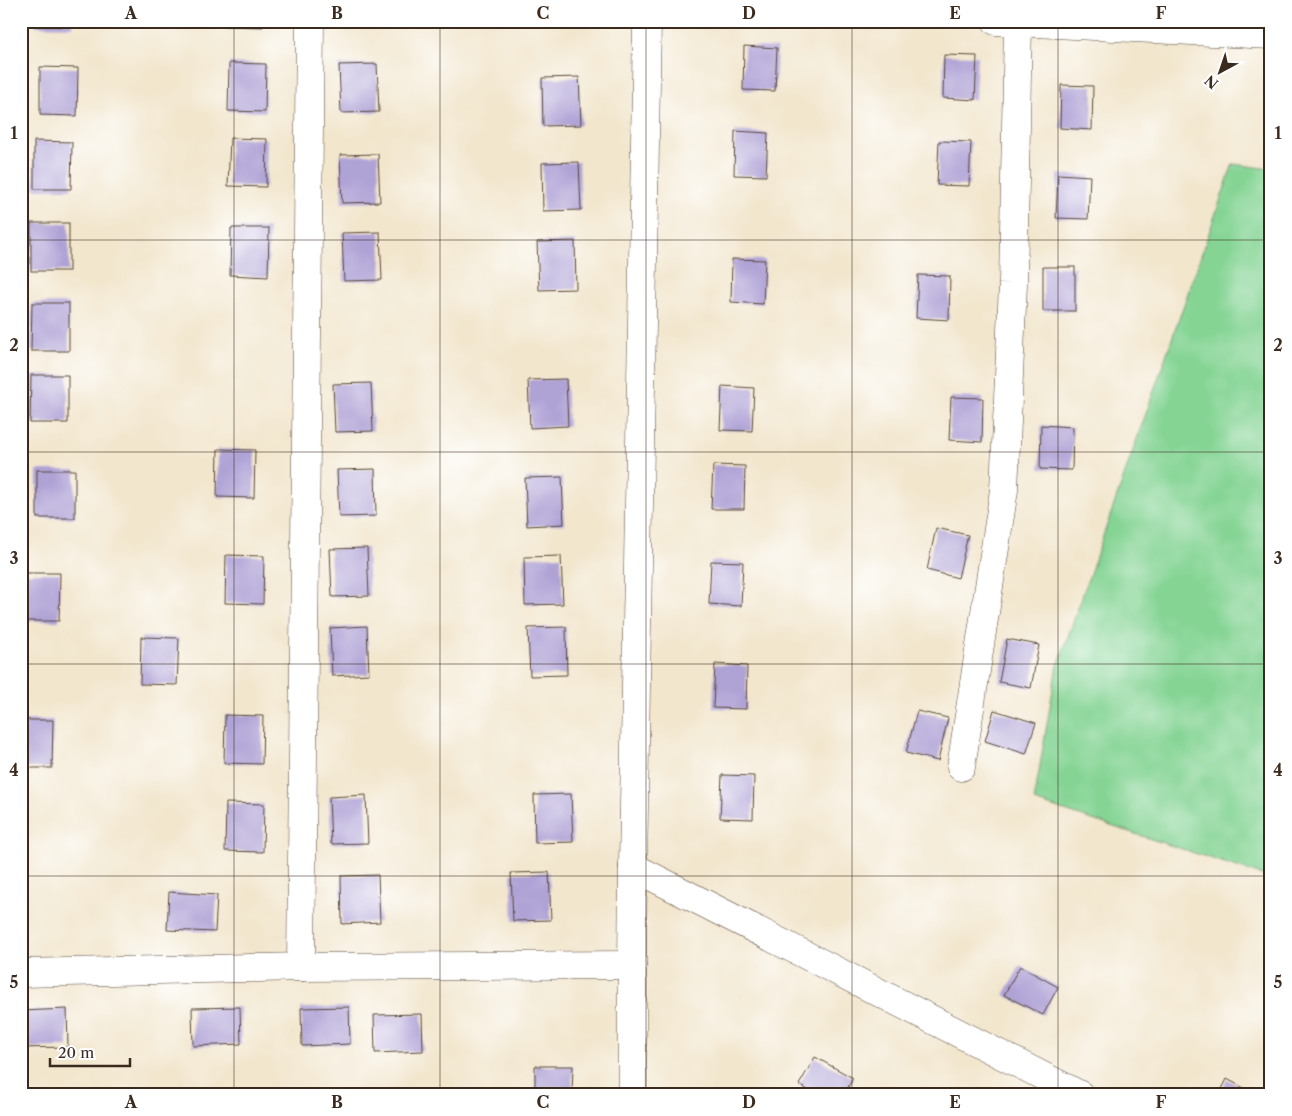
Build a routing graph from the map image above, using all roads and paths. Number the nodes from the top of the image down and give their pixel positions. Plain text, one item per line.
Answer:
1 (310, 21) edge
2 (647, 21) edge
3 (1007, 22) edge
4 (1271, 35) edge
5 (961, 766) dead end
6 (633, 867) junction
7 (632, 965) junction
8 (301, 967) junction
9 (21, 973) edge
10 (632, 1095) edge
11 (1080, 1095) edge

1 - 8 street
2 - 6 street
3 - 4 street
3 - 5 street
6 - 7 street
6 - 11 street
7 - 8 street
7 - 10 street
8 - 9 street

